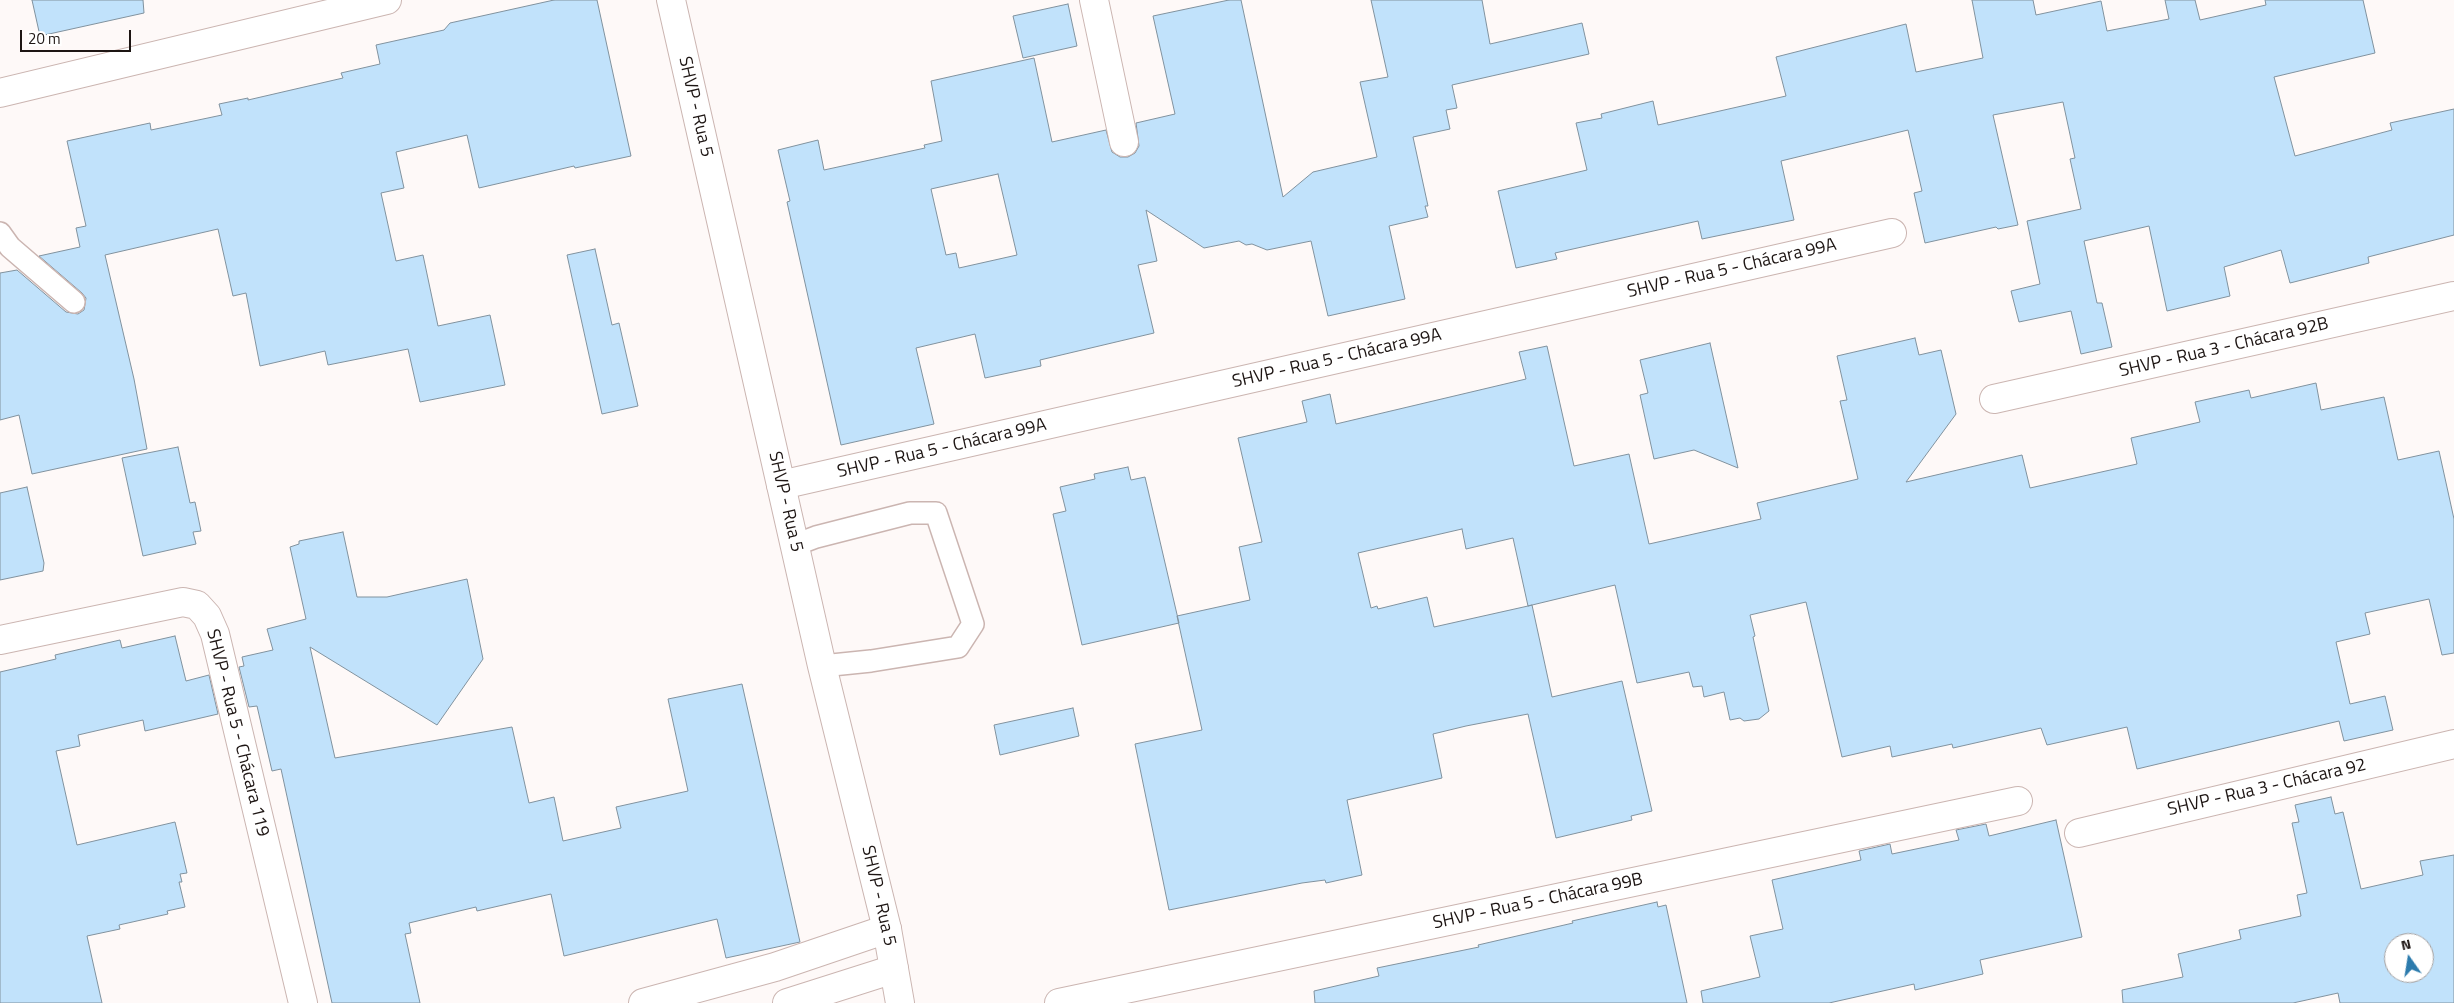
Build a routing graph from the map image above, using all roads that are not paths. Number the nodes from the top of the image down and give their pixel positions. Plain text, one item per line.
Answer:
1 (387, 0) edge
2 (671, 0) edge
3 (1094, 0) edge
4 (0, 92) edge
5 (1124, 142) dead end
6 (0, 233) edge
7 (1892, 233) dead end
8 (2454, 296) edge
9 (74, 302) dead end
10 (1994, 399) dead end
11 (781, 486) junction
12 (795, 545) junction
13 (0, 640) edge
14 (822, 666) junction
15 (2454, 744) edge
16 (2018, 801) dead end
17 (2079, 832) dead end
18 (887, 929) junction
19 (894, 969) junction
20 (303, 1003) edge
21 (643, 1003) edge
22 (787, 1003) edge
23 (900, 1003) edge
24 (1059, 1003) edge

1 - 4 street
2 - 11 street, SHVP - Rua 5
3 - 5 street
6 - 9 lane
7 - 11 street, SHVP - Rua 5 - Chácara 99A
8 - 10 street, SHVP - Rua 3 - Chácara 92B
11 - 12 street, SHVP - Rua 5
12 - 14 street, SHVP - Rua 5
12 - 14 lane
13 - 20 street, SHVP - Rua 5 - Chácara 119
14 - 18 street, SHVP - Rua 5
15 - 17 street, SHVP - Rua 3 - Chácara 92
16 - 24 street, SHVP - Rua 5 - Chácara 99B
18 - 19 street, SHVP - Rua 5
18 - 21 street
19 - 22 street
19 - 23 street, SHVP - Rua 5

